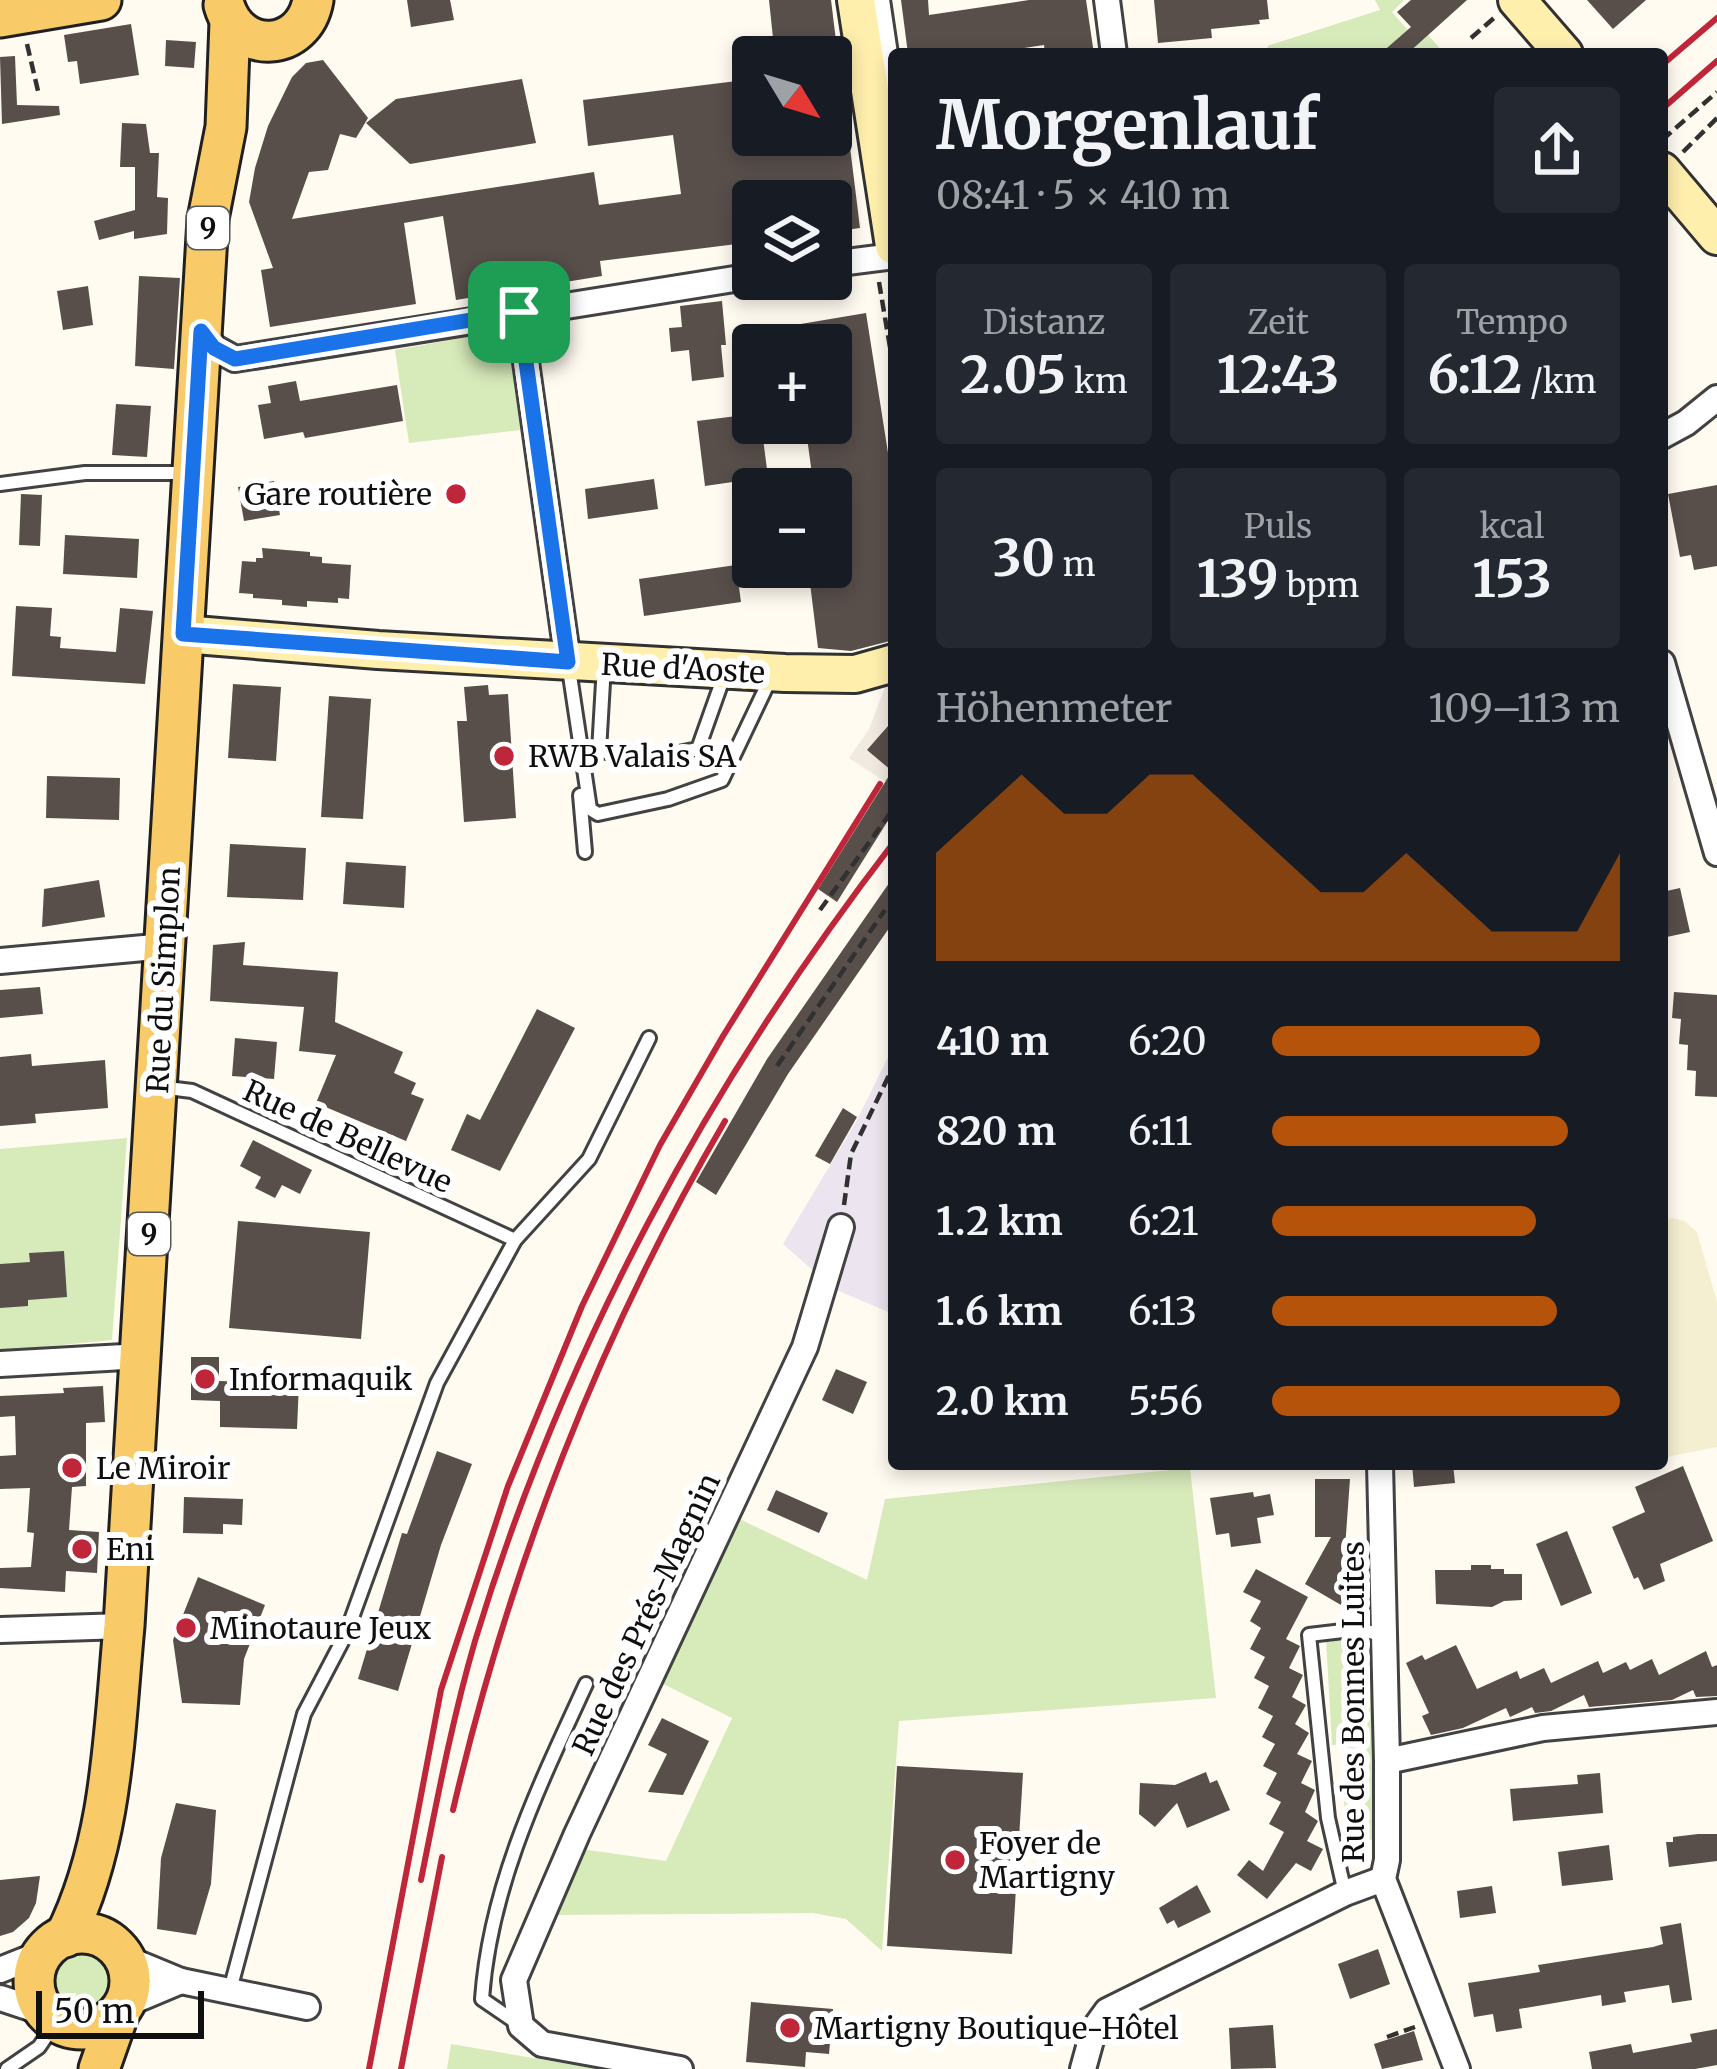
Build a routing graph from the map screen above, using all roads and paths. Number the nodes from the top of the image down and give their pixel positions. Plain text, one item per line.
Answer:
1 (101, 0) edge
2 (856, 0) edge
3 (877, 0) edge
4 (1107, 0) edge
5 (1519, 7) edge
6 (218, 8) edge
7 (308, 14) edge
8 (13, 26) edge
9 (1471, 38) dead end
10 (1113, 48) edge
11 (1558, 48) edge
12 (888, 74) edge
13 (38, 91) dead end
14 (1717, 92) edge
15 (1717, 118) edge
16 (226, 128) junction
17 (1668, 134) edge
18 (1671, 163) edge
19 (1717, 236) edge
20 (888, 257) edge
21 (852, 261) edge
22 (884, 261) edge
23 (732, 279) edge
24 (519, 312) junction
25 (201, 331) junction
26 (888, 333) edge
27 (1717, 398) edge
28 (1668, 433) edge
29 (192, 473) junction
30 (0, 484) edge
31 (183, 634) junction
32 (586, 663) junction
33 (888, 665) edge
34 (726, 670) junction
35 (773, 673) junction
36 (1668, 684) edge
37 (888, 816) edge
38 (585, 852) dead end
39 (1717, 853) edge
40 (820, 910) dead end
41 (885, 910) dead end
42 (166, 946) junction
43 (0, 961) edge
44 (649, 1038) dead end
45 (777, 1066) dead end
46 (888, 1077) edge
47 (158, 1087) junction
48 (841, 1227) joint
49 (515, 1240) junction
50 (142, 1356) junction
51 (0, 1364) edge
52 (1380, 1470) edge
53 (124, 1626) junction
54 (0, 1630) edge
55 (1384, 1636) junction
56 (586, 1684) dead end
57 (1717, 1712) edge
58 (1387, 1761) junction
59 (103, 1833) junction
60 (1383, 1879) junction
61 (1345, 1893) junction
62 (55, 1944) junction
63 (121, 1954) junction
64 (0, 1970) edge
65 (181, 1981) junction
66 (230, 1990) junction
67 (0, 1998) edge
68 (307, 2007) dead end
69 (121, 2008) junction
70 (54, 2019) junction
71 (1440, 2024) junction
72 (521, 2026) junction
73 (1387, 2037) dead end
74 (7, 2069) edge
75 (76, 2069) edge
76 (99, 2069) edge
77 (680, 2069) edge
78 (1083, 2069) edge
79 (1457, 2069) edge

1 - 8 main road
2 - 22 street
3 - 12 street
4 - 10 street
5 - 9 path
5 - 11 street
6 - 7 main road, 9
6 - 16 main road, Rue du Simplon / 9
7 - 16 main road, Rue du Simplon / 9
8 - 13 path
14 - 17 path
15 - 18 path
16 - 25 main road, Rue du Simplon / 9
18 - 19 street
20 - 21 street
22 - 26 path
23 - 24 street
24 - 25 street
24 - 32 street
25 - 29 main road, Rue du Simplon / 9
27 - 28 street
29 - 30 lane
29 - 31 main road, Rue du Simplon / 9
31 - 32 street, Rue d'Aoste
31 - 42 main road, Rue du Simplon / 9
32 - 34 street, Rue d'Aoste
32 - 34 lane
32 - 35 lane
32 - 35 lane
32 - 38 lane
33 - 35 street, Rue d'Aoste
34 - 35 street, Rue d'Aoste
36 - 39 street
37 - 40 path
41 - 45 path
42 - 43 street
42 - 47 main road, Rue du Simplon / 9
44 - 49 lane
46 - 48 path
47 - 49 lane, Rue de Bellevue
47 - 50 main road, Rue du Simplon / 9
48 - 72 street, Rue des Prés-Magnin
49 - 66 lane
50 - 51 street
50 - 53 main road, Rue du Simplon / 9
52 - 55 street, Rue des Bonnes Luites
53 - 54 street
53 - 59 main road, Rue du Simplon / 9
55 - 58 street, Rue des Bonnes Luites
55 - 61 lane
56 - 72 lane
57 - 58 street
58 - 60 street, Rue des Bonnes Luites
59 - 62 main road, Rue du Simplon / 9
59 - 63 main road, Rue du Simplon / 9
60 - 61 street
60 - 71 street, Rue des Bonnes Luites
61 - 78 street
62 - 63 main road
62 - 64 street
62 - 70 main road, 9
63 - 65 street
63 - 69 main road, 9
65 - 66 street
65 - 69 street
66 - 68 street
67 - 70 street
69 - 70 main road
69 - 76 main road, 9
70 - 74 lane
70 - 75 main road, 9
71 - 73 path
71 - 79 street, Rue des Bonnes Luites
72 - 77 street

